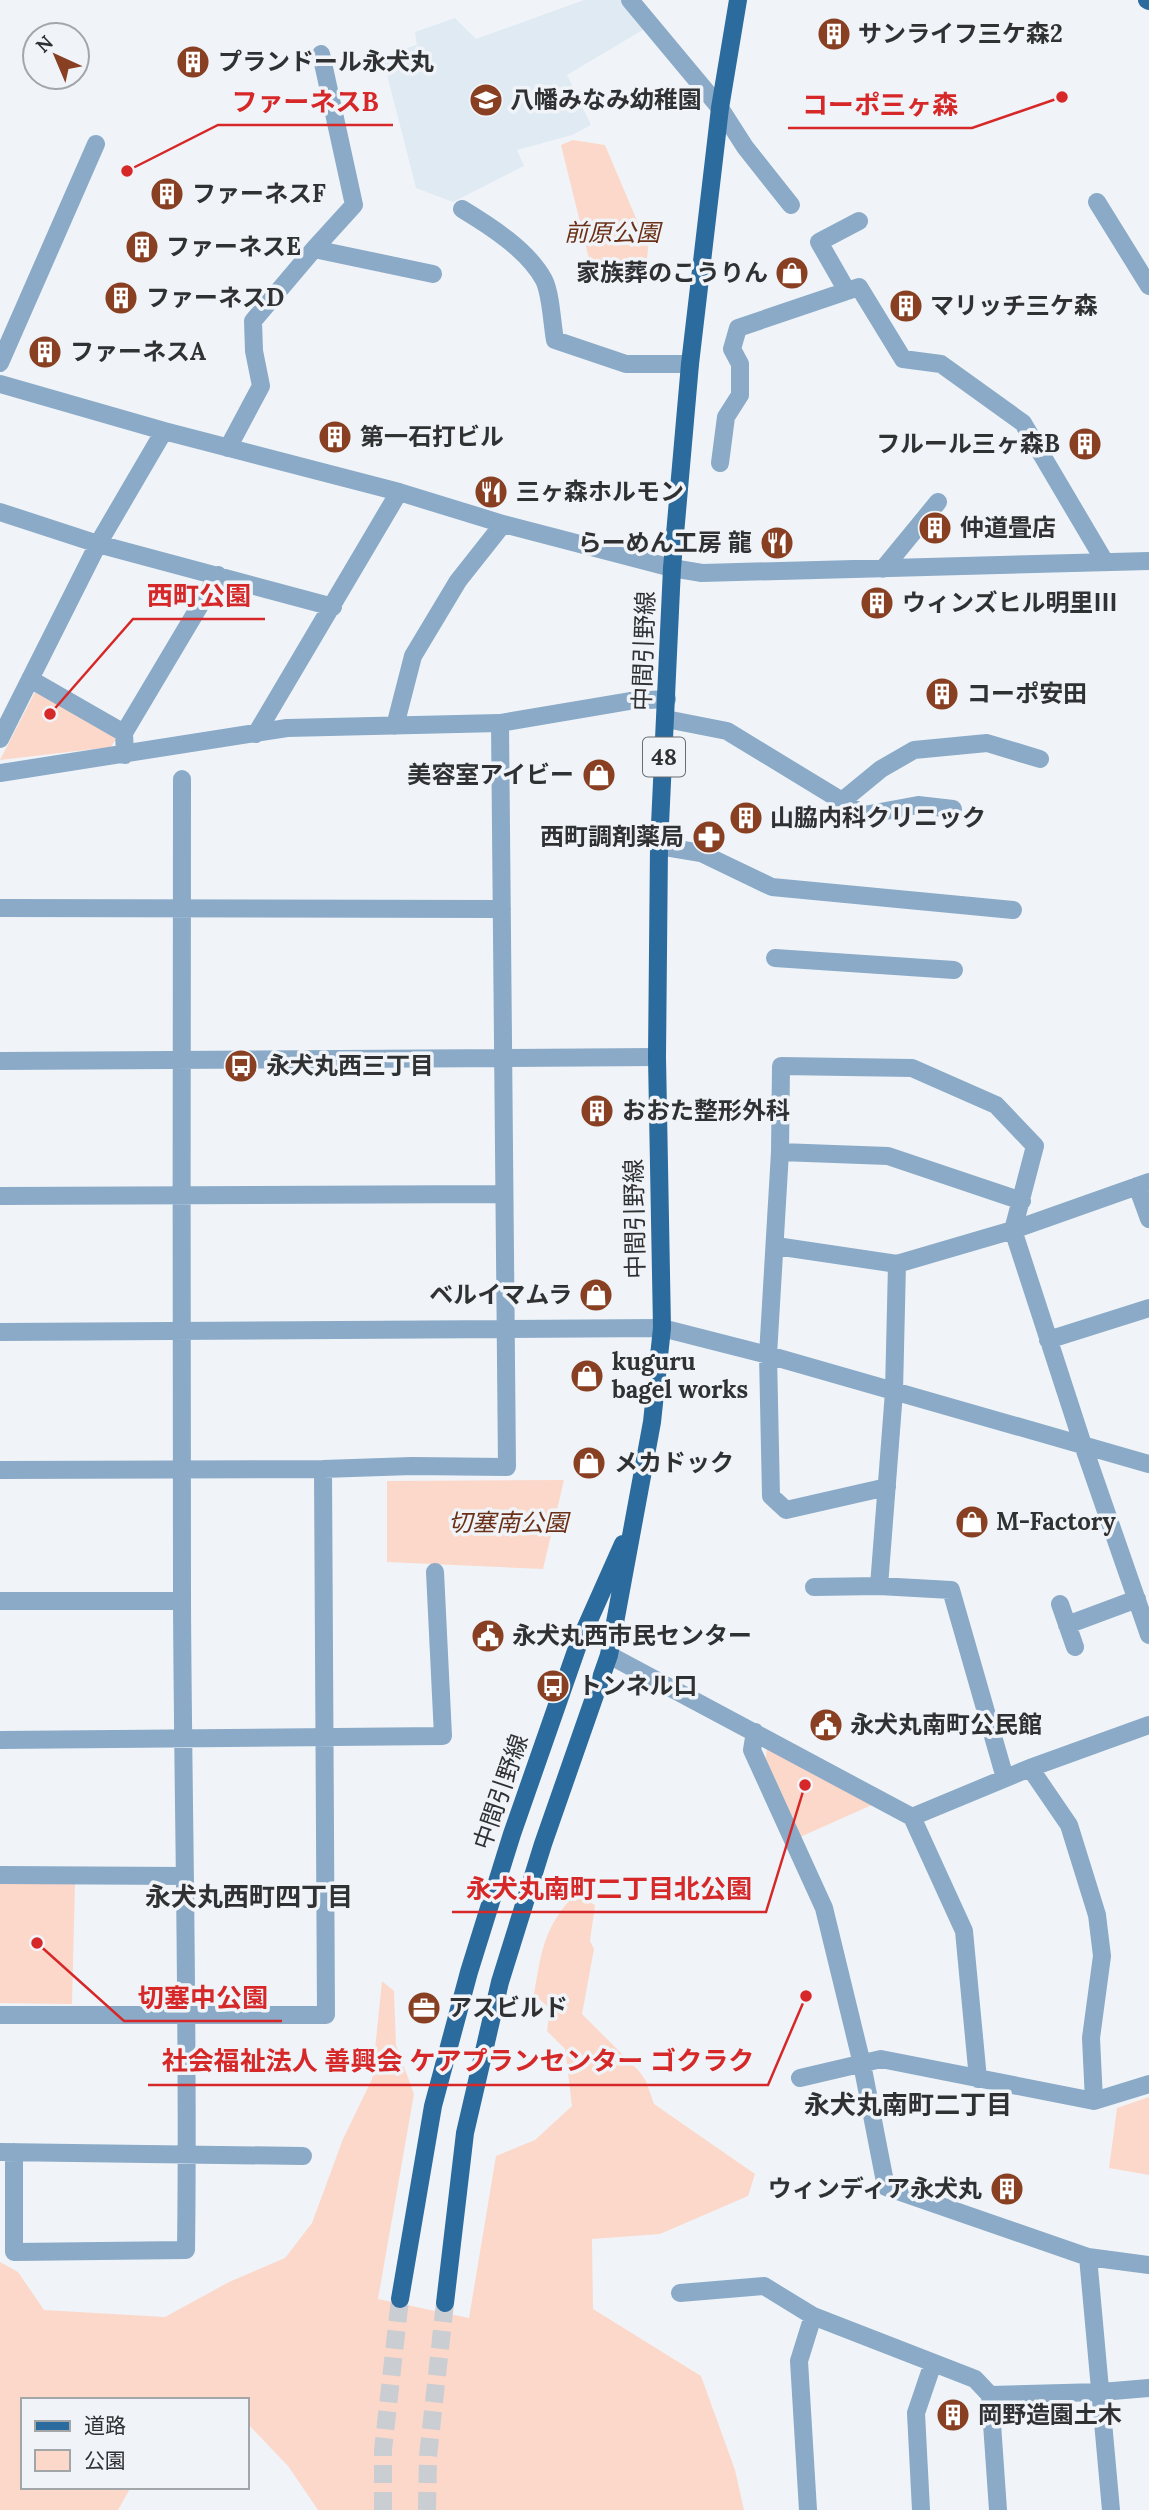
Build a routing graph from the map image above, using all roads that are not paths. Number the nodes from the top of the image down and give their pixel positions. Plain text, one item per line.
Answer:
1 (630, 0) edge
2 (738, 0) edge
3 (321, 54) dead end
4 (720, 108) junction
5 (96, 144) dead end
6 (1097, 202) dead end
7 (791, 205) dead end
8 (462, 209) dead end
9 (859, 221) dead end
10 (314, 249) junction
11 (433, 274) dead end
12 (1149, 286) edge
13 (847, 291) junction
14 (0, 363) edge
15 (690, 364) junction
16 (0, 384) edge
17 (164, 431) junction
18 (228, 448) junction
19 (720, 463) dead end
20 (399, 492) junction
21 (938, 502) dead end
22 (0, 512) edge
23 (503, 524) junction
24 (98, 544) junction
25 (1149, 561) edge
26 (1105, 562) junction
27 (672, 568) junction
28 (883, 569) junction
29 (218, 575) junction
30 (333, 607) junction
31 (30, 679) junction
32 (667, 699) junction
33 (666, 719) junction
34 (500, 723) junction
35 (395, 726) junction
36 (124, 733) junction
37 (256, 734) junction
38 (0, 739) edge
39 (125, 755) junction
40 (1040, 759) dead end
41 (0, 773) edge
42 (182, 779) dead end
43 (842, 801) junction
44 (953, 809) dead end
45 (659, 846) junction
46 (182, 907) junction
47 (0, 908) edge
48 (502, 909) junction
49 (1013, 910) dead end
50 (775, 958) dead end
51 (954, 970) dead end
52 (657, 1057) junction
53 (502, 1059) junction
54 (0, 1062) edge
55 (183, 1062) junction
56 (780, 1152) junction
57 (1143, 1184) edge
58 (504, 1194) junction
59 (0, 1196) edge
60 (181, 1196) junction
61 (1022, 1201) junction
62 (1149, 1219) edge
63 (1013, 1230) junction
64 (776, 1246) junction
65 (897, 1264) junction
66 (1149, 1308) edge
67 (662, 1328) junction
68 (505, 1329) junction
69 (181, 1330) junction
70 (0, 1332) edge
71 (1048, 1340) junction
72 (768, 1355) junction
73 (894, 1392) junction
74 (1083, 1445) junction
75 (1149, 1464) edge
76 (323, 1469) junction
77 (0, 1470) edge
78 (183, 1470) junction
79 (887, 1487) junction
80 (635, 1516) junction
81 (435, 1572) dead end
82 (879, 1586) junction
83 (814, 1587) dead end
84 (1136, 1599) junction
85 (0, 1601) edge
86 (182, 1601) junction
87 (1059, 1604) dead end
88 (1067, 1625) junction
89 (1149, 1635) edge
90 (1075, 1647) dead end
91 (609, 1655) junction
92 (1149, 1725) edge
93 (755, 1732) junction
94 (323, 1736) junction
95 (184, 1738) junction
96 (0, 1740) edge
97 (1030, 1768) junction
98 (1006, 1778) junction
99 (912, 1817) junction
100 (0, 1875) edge
101 (185, 1876) junction
102 (0, 2015) edge
103 (187, 2016) junction
104 (862, 2064) junction
105 (800, 2078) dead end
106 (978, 2079) junction
107 (1149, 2084) edge
108 (1094, 2101) junction
109 (7, 2152) edge
110 (187, 2154) junction
111 (303, 2157) dead end
112 (1088, 2257) junction
113 (1149, 2265) edge
114 (680, 2292) dead end
115 (400, 2299) tunnel mouth
116 (445, 2303) tunnel mouth
117 (813, 2316) junction
118 (933, 2363) junction
119 (1149, 2388) edge
120 (1101, 2392) junction
121 (990, 2395) junction
122 (808, 2510) edge
123 (921, 2510) edge
124 (998, 2510) edge
125 (1111, 2510) edge

1 - 4 street
2 - 4 main road, 中間引野線 / 48
3 - 10 street
4 - 7 street
4 - 15 main road, 中間引野線 / 48
5 - 14 street
6 - 12 street
8 - 15 street
9 - 13 street
10 - 11 street
10 - 18 street
13 - 19 street
13 - 26 street
15 - 27 main road, 中間引野線 / 48
16 - 17 street
17 - 18 street
17 - 24 street
18 - 20 street
20 - 23 street
20 - 30 street
21 - 28 street
22 - 24 street
23 - 27 street
23 - 35 street
24 - 29 street
24 - 31 street
25 - 26 street
26 - 28 street
27 - 28 street
27 - 32 main road, 中間引野線 / 48
29 - 30 street
29 - 36 street
30 - 37 street
31 - 36 street
31 - 38 street
32 - 33 main road, 中間引野線 / 48
32 - 34 street
33 - 43 street
33 - 45 main road, 中間引野線 / 48
34 - 35 street
34 - 48 street
35 - 37 street
36 - 39 street
37 - 39 street
39 - 41 street
40 - 43 street
42 - 46 street
43 - 44 street
45 - 49 street
45 - 52 main road, 中間引野線 / 48
46 - 47 street
46 - 48 street
46 - 55 street
48 - 53 street
50 - 51 street
52 - 53 street
52 - 67 main road, 中間引野線 / 48
53 - 55 street
53 - 58 street
54 - 55 street
55 - 60 street
56 - 61 street
56 - 61 street
56 - 64 street
57 - 62 street
57 - 63 street
58 - 60 street
58 - 68 street
59 - 60 street
60 - 69 street
61 - 63 street
63 - 65 street
63 - 71 street
64 - 65 street
64 - 72 street
65 - 73 street
66 - 71 street
67 - 68 street
67 - 72 street
67 - 80 main road, 中間引野線 / 48
68 - 69 street
68 - 76 street
69 - 70 street
69 - 78 street
71 - 74 street
72 - 73 street
72 - 79 street
73 - 74 street
73 - 79 street
74 - 75 street
74 - 84 street
76 - 78 street
76 - 94 street
77 - 78 street
78 - 86 street
79 - 82 street
80 - 91 main road, 中間引野線 / 48
80 - 115 main road, 中間引野線 / 48
81 - 94 street
82 - 83 street
82 - 98 street
84 - 88 street
84 - 89 street
85 - 86 street
86 - 95 street
87 - 88 street
88 - 90 street
91 - 93 street
91 - 116 main road, 中間引野線 / 48
92 - 97 street
93 - 99 street
93 - 104 street
94 - 95 street
94 - 103 street
95 - 96 street
95 - 101 street
97 - 98 street
97 - 108 street
98 - 99 street
99 - 106 street
100 - 101 street
101 - 103 street
102 - 103 street
103 - 110 street
104 - 105 street
104 - 106 street
104 - 112 street
106 - 108 street
107 - 108 street
109 - 110 street
109 - 110 street
110 - 111 street
112 - 113 street
112 - 120 street
114 - 117 street
117 - 118 street
117 - 122 street
118 - 121 street
118 - 123 street
119 - 120 street
120 - 121 street
120 - 125 street
121 - 124 street

